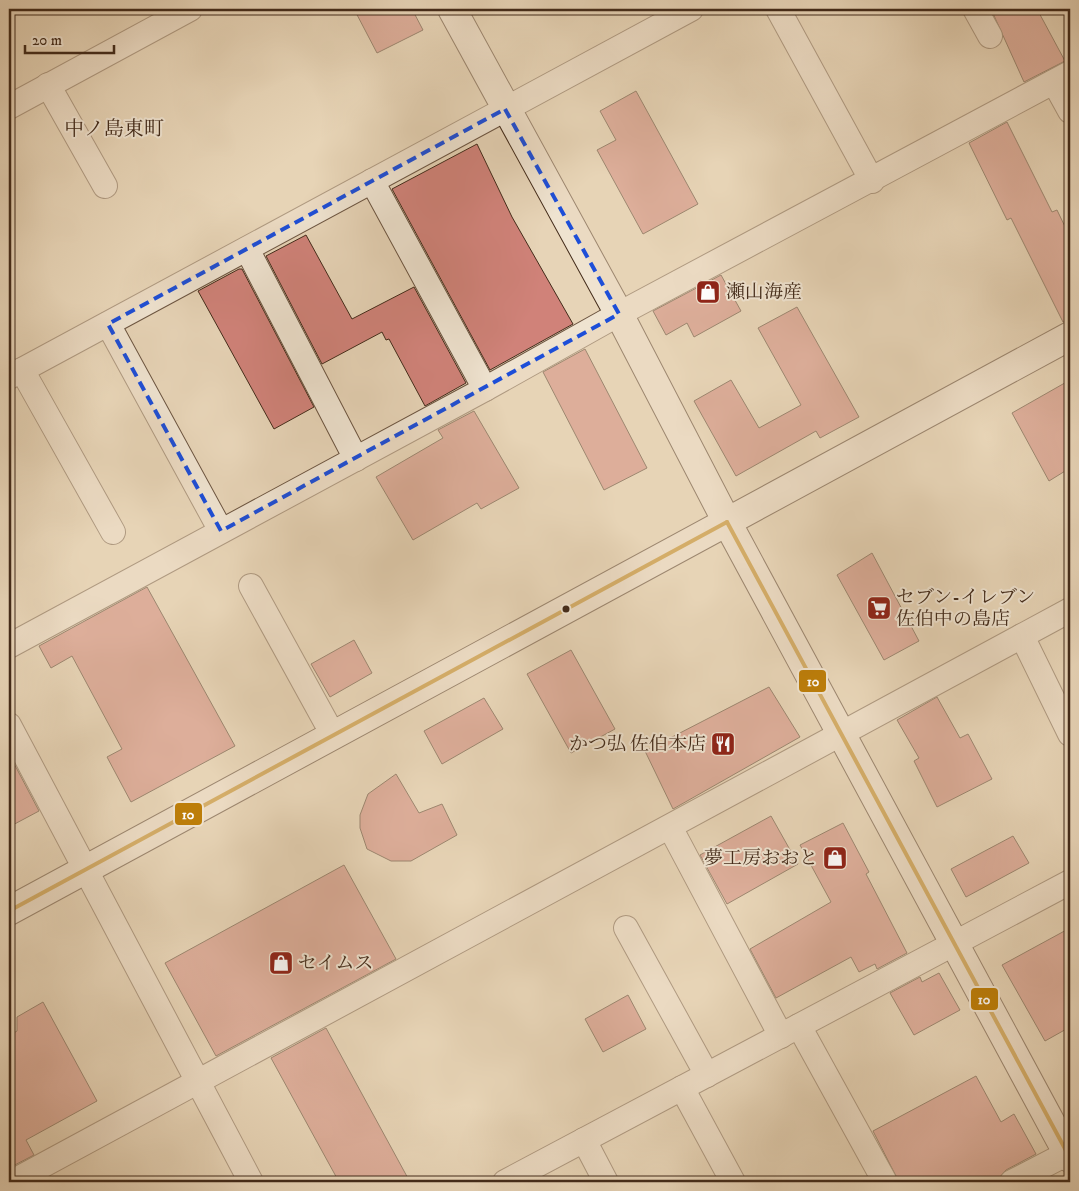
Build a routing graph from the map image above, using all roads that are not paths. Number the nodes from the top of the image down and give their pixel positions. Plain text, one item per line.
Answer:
1 (190, 9) edge
2 (452, 9) edge
3 (691, 9) edge
4 (778, 9) edge
5 (975, 9) edge
6 (990, 36) dead end
7 (1062, 78) edge
8 (48, 86) junction
9 (9, 107) edge
10 (505, 109) junction
11 (1070, 111) edge
12 (872, 180) junction
13 (372, 181) junction
14 (105, 186) dead end
15 (247, 248) junction
16 (619, 314) junction
17 (108, 324) junction
18 (1070, 336) edge
19 (15, 374) edge
20 (485, 389) junction
21 (356, 459) junction
22 (727, 522) junction
23 (221, 531) junction
24 (113, 532) dead end
25 (251, 586) dead end
26 (1070, 610) edge
27 (1022, 636) junction
28 (9, 646) edge
29 (9, 725) edge
30 (842, 734) junction
31 (1070, 734) edge
32 (333, 735) junction
33 (670, 827) junction
34 (86, 869) junction
35 (1070, 882) edge
36 (9, 911) edge
37 (626, 928) dead end
38 (955, 944) junction
39 (790, 1031) junction
40 (707, 1075) junction
41 (198, 1082) junction
42 (682, 1088) junction
43 (584, 1140) junction
44 (1069, 1154) edge
45 (12, 1182) edge
46 (251, 1182) edge
47 (505, 1182) edge
48 (606, 1182) edge
49 (732, 1182) edge
50 (885, 1182) edge
51 (1012, 1182) edge

1 - 8 street
2 - 10 street
3 - 10 street
4 - 12 street
5 - 6 street
7 - 11 street
7 - 12 street
8 - 9 street
8 - 14 street
10 - 13 street
10 - 16 street
12 - 16 street
13 - 15 street
13 - 20 street
15 - 17 street
15 - 21 street
16 - 20 street
16 - 22 street
17 - 19 street
17 - 23 street
18 - 22 street
19 - 24 street
20 - 21 street
21 - 23 street
22 - 30 street
22 - 32 street
23 - 28 street
25 - 32 street
26 - 27 street
27 - 30 street
27 - 31 street
29 - 34 street
30 - 33 street
30 - 38 street
32 - 34 street
33 - 39 street
33 - 41 street
34 - 36 street
34 - 41 street
35 - 38 street
37 - 40 street
38 - 39 street
38 - 44 street
39 - 40 street
39 - 50 street
40 - 42 street
41 - 45 street
41 - 46 street
42 - 43 street
42 - 49 street
43 - 47 street
43 - 48 street
44 - 51 street

